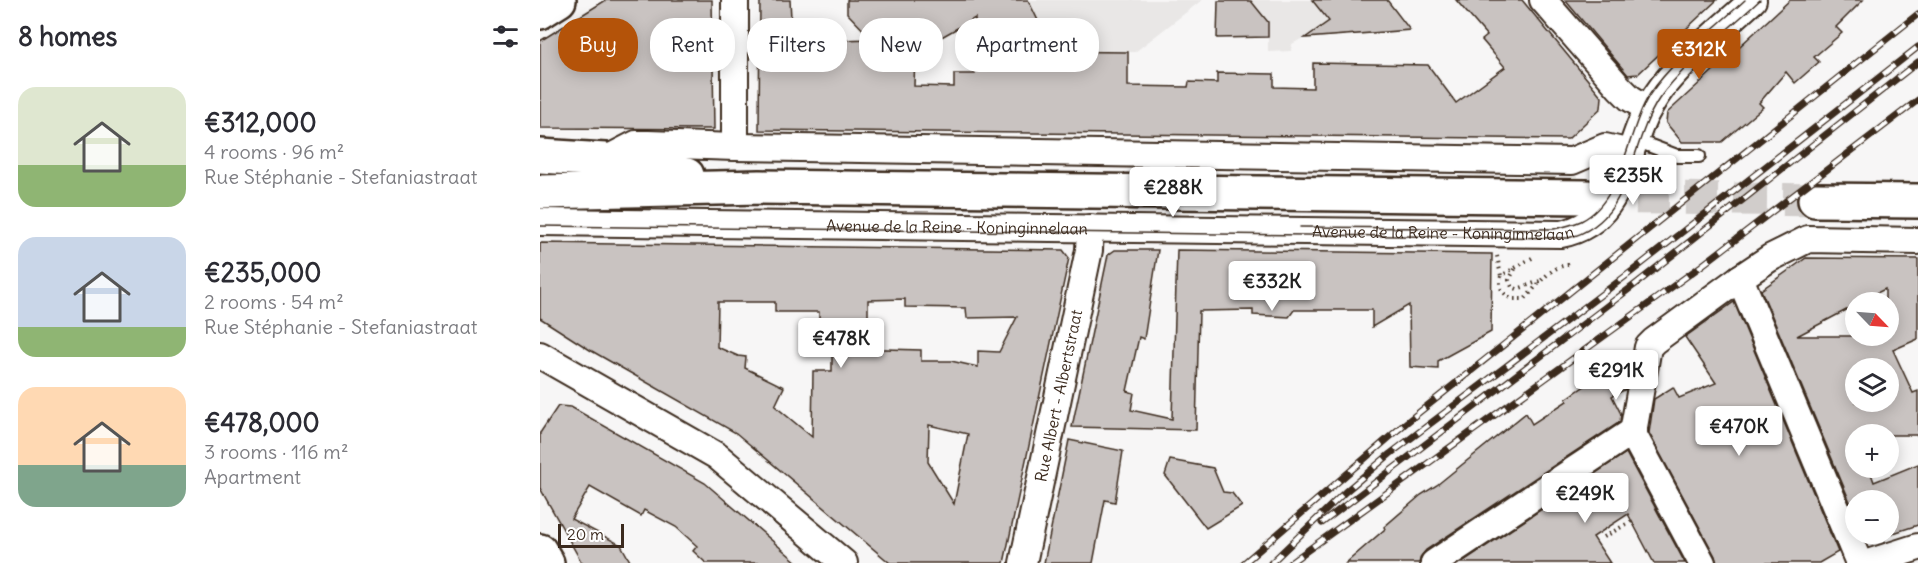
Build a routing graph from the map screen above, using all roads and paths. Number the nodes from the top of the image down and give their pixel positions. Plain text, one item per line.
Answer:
1 (559, 0) edge
2 (735, 0) edge
3 (1543, 0) edge
4 (1753, 0) edge
5 (540, 12) edge
6 (1648, 109) junction
7 (1633, 146) junction
8 (735, 147) junction
9 (540, 156) edge
10 (1699, 156) dead end
11 (605, 160) junction
12 (760, 187) junction
13 (540, 192) edge
14 (1815, 200) tunnel mouth
15 (1918, 201) edge
16 (1587, 211) junction
17 (540, 222) edge
18 (1090, 228) junction
19 (1918, 241) edge
20 (1535, 256) dead end
21 (1497, 259) dead end
22 (1515, 268) junction
23 (1571, 268) dead end
24 (1501, 276) junction
25 (1740, 278) junction
26 (1542, 281) junction
27 (540, 355) edge
28 (1633, 431) junction
29 (1632, 521) dead end
30 (1604, 537) dead end
31 (1918, 548) edge
32 (540, 550) edge
33 (548, 563) edge
34 (844, 563) edge
35 (1023, 563) edge
36 (1434, 563) edge
37 (1702, 563) edge
38 (1858, 563) edge
39 (1868, 563) edge

1 - 5 main road
2 - 8 street
3 - 6 street
4 - 6 street
6 - 7 street
7 - 8 street
7 - 10 lane
7 - 16 street
8 - 11 street
9 - 11 main road, Avenue de la Reine - Koninginnelaan
11 - 12 main road, Avenue de la Reine - Koninginnelaan
12 - 13 main road, Avenue de la Reine - Koninginnelaan
12 - 16 main road, Avenue de la Reine - Koninginnelaan
14 - 15 main road
16 - 18 street, Avenue de la Reine - Koninginnelaan
17 - 18 street, Avenue de la Reine - Koninginnelaan
18 - 35 street, Rue Albert - Albertstraat
19 - 25 street
20 - 22 path
21 - 24 path
22 - 24 path
22 - 26 path
23 - 26 path
24 - 26 path
25 - 28 street
25 - 38 street
27 - 34 street
28 - 36 street
28 - 37 street
29 - 30 path
31 - 39 street
32 - 33 main road

